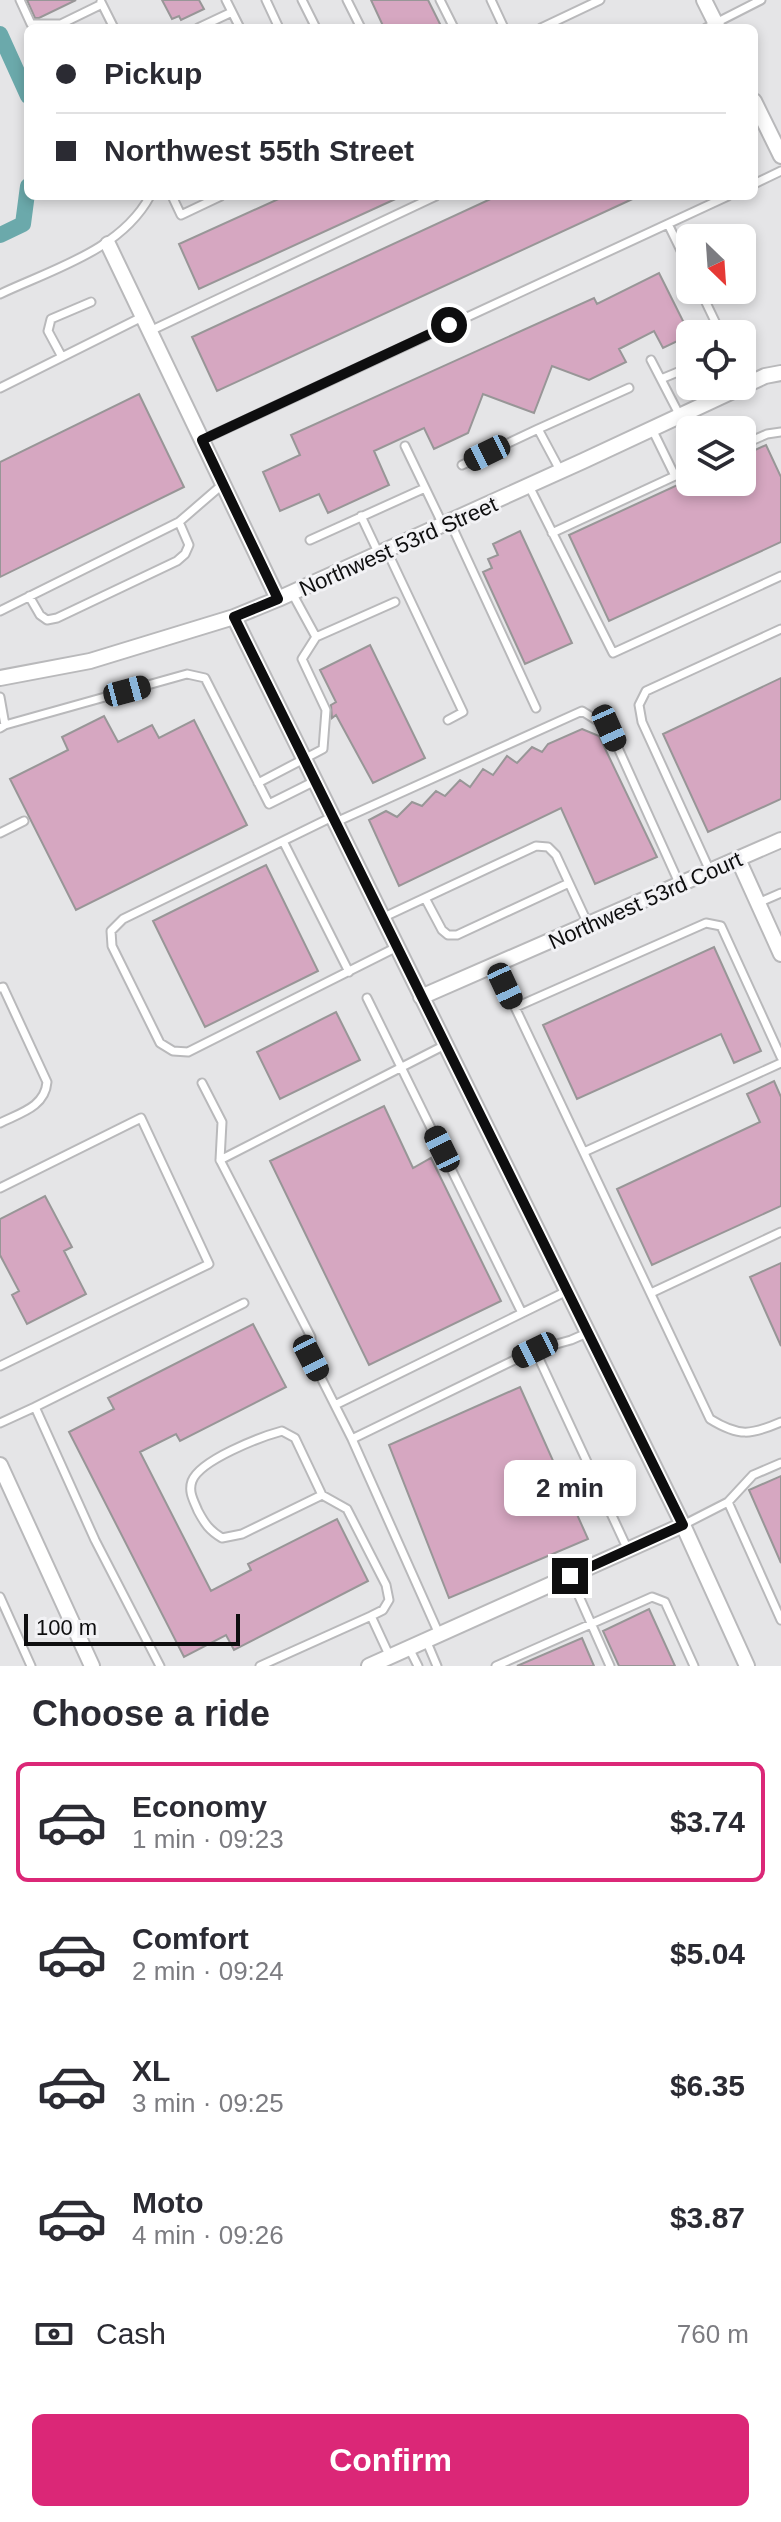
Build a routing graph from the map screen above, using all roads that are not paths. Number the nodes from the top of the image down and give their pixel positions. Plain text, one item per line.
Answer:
1 (20, 0) edge
2 (226, 0) edge
3 (267, 0) edge
4 (302, 0) edge
5 (347, 0) edge
6 (440, 0) edge
7 (491, 0) edge
8 (600, 0) edge
9 (704, 0) edge
10 (761, 0) edge
11 (101, 2) edge
12 (232, 12) junction
13 (31, 24) edge
14 (63, 24) edge
15 (112, 24) edge
16 (206, 24) edge
17 (238, 24) edge
18 (277, 24) edge
19 (314, 24) edge
20 (359, 24) edge
21 (452, 24) edge
22 (502, 24) edge
23 (549, 24) edge
24 (712, 24) edge
25 (717, 24) edge
26 (758, 109) edge
27 (781, 156) edge
28 (781, 171) edge
29 (758, 182) edge
30 (148, 200) edge
31 (174, 200) edge
32 (213, 200) edge
33 (428, 200) edge
34 (719, 200) edge
35 (668, 224) junction
36 (676, 240) edge
37 (108, 244) junction
38 (0, 294) edge
39 (91, 302) dead end
40 (144, 316) junction
41 (150, 331) junction
42 (62, 357) junction
43 (651, 360) dead end
44 (676, 373) edge
45 (781, 373) edge
46 (756, 378) edge
47 (661, 379) junction
48 (0, 388) edge
49 (629, 388) dead end
50 (709, 400) edge
51 (680, 416) joint
52 (676, 418) edge
53 (538, 429) junction
54 (652, 429) junction
55 (781, 432) edge
56 (756, 439) edge
57 (202, 440) junction
58 (405, 446) dead end
59 (462, 465) dead end
60 (561, 472) junction
61 (675, 476) joint
62 (223, 484) junction
63 (529, 486) junction
64 (425, 488) junction
65 (361, 516) junction
66 (179, 522) junction
67 (446, 524) junction
68 (552, 533) junction
69 (310, 540) dead end
70 (383, 553) junction
71 (781, 576) edge
72 (292, 593) junction
73 (29, 596) junction
74 (278, 599) junction
75 (395, 602) dead end
76 (0, 611) edge
77 (234, 617) junction
78 (781, 629) edge
79 (316, 637) junction
80 (0, 678) edge
81 (0, 697) edge
82 (536, 708) dead end
83 (448, 720) dead end
84 (2, 726) edge
85 (304, 759) junction
86 (315, 781) junction
87 (258, 783) junction
88 (334, 820) junction
89 (24, 821) dead end
90 (0, 833) edge
91 (781, 840) edge
92 (283, 841) junction
93 (738, 859) junction
94 (710, 871) junction
95 (569, 883) junction
96 (680, 885) junction
97 (781, 893) edge
98 (425, 898) junction
99 (758, 903) junction
100 (382, 918) junction
101 (588, 924) junction
102 (397, 947) junction
103 (781, 954) edge
104 (495, 965) junction
105 (349, 972) junction
106 (0, 988) edge
107 (421, 997) junction
108 (367, 998) dead end
109 (516, 1007) junction
110 (445, 1045) junction
111 (781, 1060) edge
112 (401, 1067) junction
113 (202, 1083) dead end
114 (0, 1123) edge
115 (584, 1152) junction
116 (220, 1160) junction
117 (0, 1188) edge
118 (781, 1232) edge
119 (567, 1291) junction
120 (651, 1293) junction
121 (244, 1303) dead end
122 (522, 1313) junction
123 (587, 1333) junction
124 (535, 1350) junction
125 (0, 1366) edge
126 (335, 1405) junction
127 (35, 1407) junction
128 (781, 1422) edge
129 (0, 1423) edge
130 (352, 1439) junction
131 (781, 1463) edge
132 (1, 1468) edge
133 (322, 1495) junction
134 (6, 1496) edge
135 (728, 1502) junction
136 (683, 1525) junction
137 (628, 1550) junction
138 (570, 1576) junction
139 (0, 1597) edge
140 (371, 1616) junction
141 (781, 1620) edge
142 (592, 1624) junction
143 (433, 1637) junction
144 (409, 1648) junction
145 (390, 1657) junction
146 (31, 1666) edge
147 (92, 1666) edge
148 (160, 1666) edge
149 (260, 1666) edge
150 (369, 1666) edge
151 (418, 1666) edge
152 (437, 1666) edge
153 (496, 1666) edge
154 (610, 1666) edge
155 (694, 1666) edge
156 (747, 1666) edge

1 - 13 lane
2 - 12 lane
3 - 18 lane
4 - 19 lane
5 - 20 lane
6 - 21 lane
7 - 22 lane
8 - 23 lane
9 - 24 street
10 - 25 lane
11 - 14 lane
11 - 15 lane
12 - 16 lane
12 - 17 lane
26 - 27 street
28 - 29 lane
30 - 37 lane
31 - 32 lane
33 - 41 lane
34 - 35 lane
35 - 36 lane
35 - 57 lane
37 - 38 lane
37 - 40 street
39 - 42 lane
40 - 41 street
40 - 42 lane
41 - 57 street
42 - 48 lane
43 - 47 lane
44 - 47 lane
45 - 46 street, Northwest 53rd Street
47 - 51 lane
49 - 53 lane
50 - 51 street, Northwest 53rd Street
52 - 54 street, Northwest 53rd Street
53 - 59 lane
53 - 60 lane
54 - 60 street, Northwest 53rd Street
54 - 61 lane
55 - 56 lane
57 - 62 street
58 - 64 lane
60 - 63 street, Northwest 53rd Street
61 - 68 lane
62 - 66 lane
62 - 74 street
63 - 67 street, Northwest 53rd Street
63 - 68 lane
64 - 65 lane
64 - 67 lane
65 - 69 lane
65 - 70 lane
66 - 73 lane
66 - 73 lane
67 - 70 street, Northwest 53rd Street
67 - 82 lane
68 - 71 lane
70 - 72 street, Northwest 53rd Street
70 - 83 lane
72 - 74 street, Northwest 53rd Street
72 - 79 lane
73 - 76 lane
74 - 77 street, Northwest 53rd Street
75 - 79 lane
77 - 80 street, Northwest 53rd Street
77 - 85 street
78 - 94 lane
79 - 85 lane
81 - 84 lane
84 - 87 lane
85 - 86 street
85 - 87 lane
86 - 87 lane
86 - 88 street
88 - 92 lane
88 - 96 lane
88 - 100 street
89 - 90 lane
91 - 93 street, Northwest 53rd Court
92 - 105 lane
92 - 105 lane
93 - 94 street, Northwest 53rd Court
93 - 99 street
94 - 96 street, Northwest 53rd Court
95 - 98 lane
95 - 98 lane
95 - 101 lane
96 - 101 street, Northwest 53rd Court
97 - 99 lane
98 - 100 lane
99 - 103 street
100 - 102 street
101 - 104 street, Northwest 53rd Court
102 - 105 lane
102 - 107 street
104 - 107 street, Northwest 53rd Court
104 - 109 lane
106 - 114 lane
107 - 110 street
108 - 112 lane
109 - 111 lane
109 - 115 lane
110 - 112 lane
110 - 119 street
111 - 115 lane
112 - 116 lane
112 - 122 lane
113 - 116 lane
115 - 120 lane
116 - 126 lane
117 - 125 lane
118 - 120 lane
119 - 122 lane
119 - 123 street
120 - 128 lane
121 - 127 lane
122 - 126 lane
123 - 124 lane
123 - 136 street
124 - 130 lane
124 - 137 lane
126 - 130 lane
127 - 129 lane
127 - 148 lane
130 - 143 lane
131 - 135 lane
132 - 134 street
133 - 133 lane
133 - 140 lane
134 - 147 street
135 - 136 lane
135 - 141 lane
136 - 137 street
136 - 156 street
137 - 138 street
138 - 142 lane
138 - 143 street
139 - 146 lane
140 - 145 lane
140 - 149 lane
142 - 153 lane
142 - 154 lane
142 - 155 lane
143 - 144 street
143 - 152 lane
144 - 145 street
144 - 151 lane
145 - 150 street

